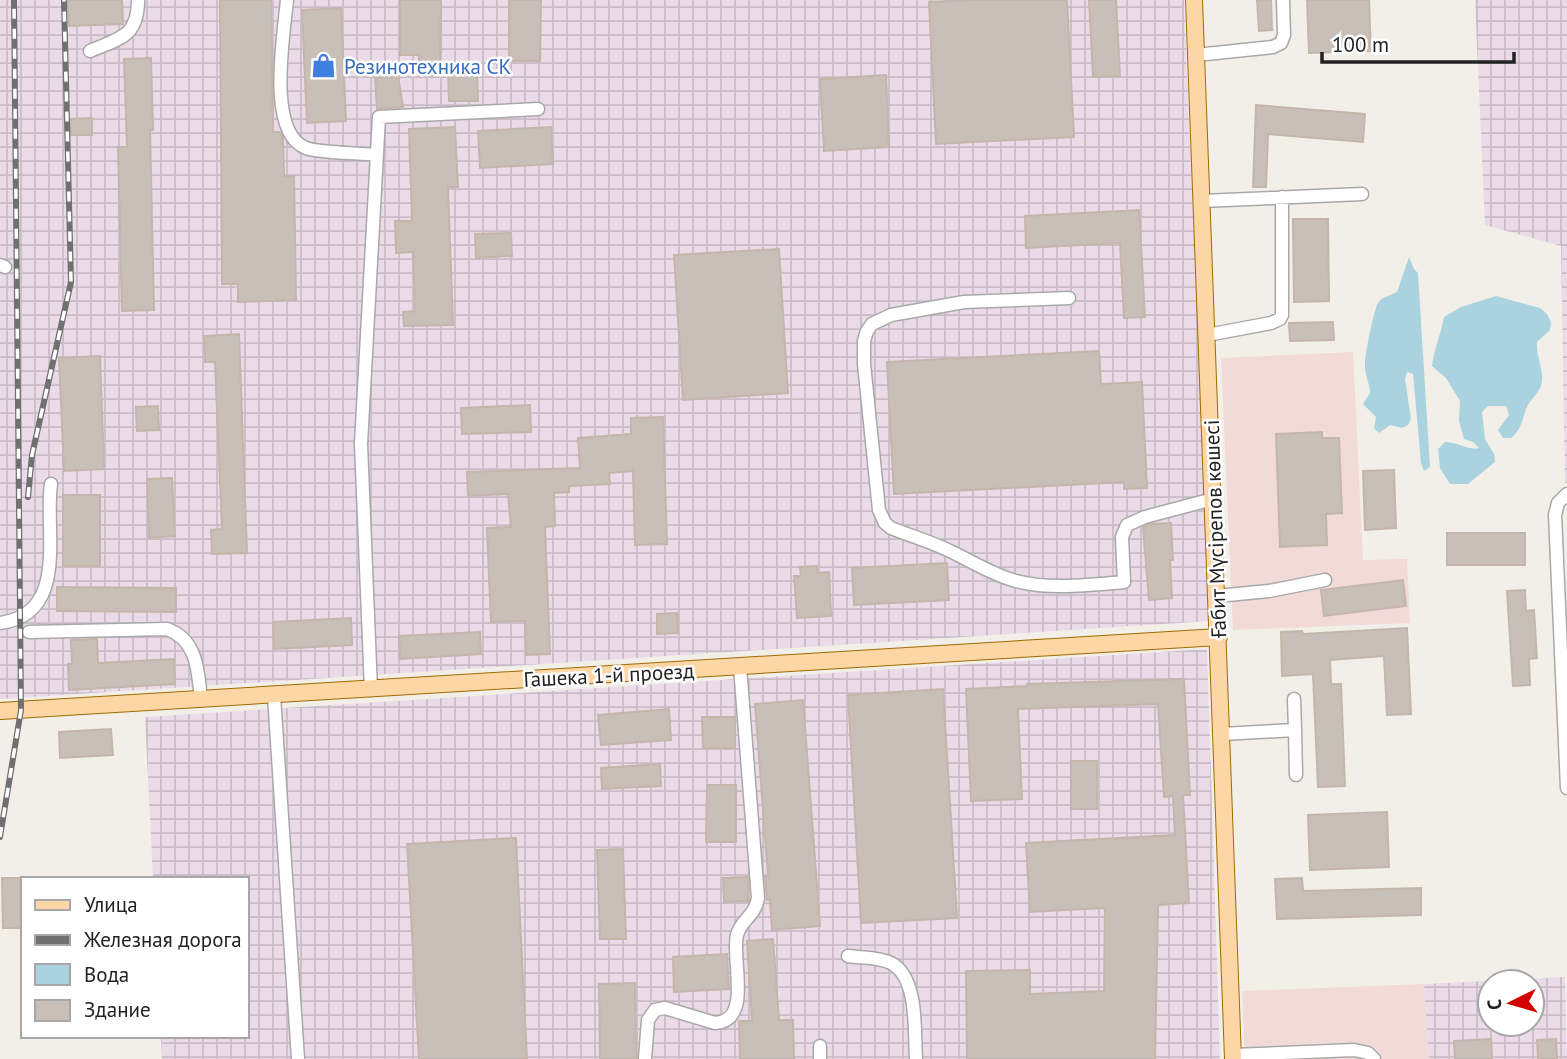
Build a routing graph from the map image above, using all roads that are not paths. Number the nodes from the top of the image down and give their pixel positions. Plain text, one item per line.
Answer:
1 (138, 0) edge
2 (286, 0) edge
3 (1194, 0) edge
4 (1283, 0) edge
5 (90, 51) dead end
6 (1196, 55) junction
7 (538, 109) dead end
8 (377, 155) junction
9 (1362, 194) dead end
10 (1282, 197) junction
11 (1202, 201) junction
12 (1069, 298) dead end
13 (1207, 335) junction
14 (51, 484) dead end
15 (1567, 494) edge
16 (1213, 499) junction
17 (1325, 580) dead end
18 (1217, 596) junction
19 (0, 623) edge
20 (29, 632) dead end
21 (1219, 637) junction
22 (740, 667) junction
23 (371, 690) junction
24 (274, 696) junction
25 (1294, 699) dead end
26 (201, 700) junction
27 (0, 711) edge
28 (1295, 730) junction
29 (1222, 734) junction
30 (1296, 775) dead end
31 (1567, 788) edge
32 (848, 956) dead end
33 (1233, 1057) edge
34 (298, 1059) edge
35 (645, 1059) edge
36 (916, 1059) edge
37 (1374, 1059) edge

1 - 5 street
2 - 8 street
3 - 6 main road, Ғабит Мүсірепов көшесі
4 - 6 street
6 - 11 main road, Ғабит Мүсірепов көшесі
7 - 8 street
8 - 23 street
9 - 10 street
10 - 11 street
10 - 13 street
11 - 13 main road, Ғабит Мүсірепов көшесі
12 - 16 street
13 - 16 main road, Ғабит Мүсірепов көшесі
14 - 19 street
15 - 31 street
16 - 18 main road, Ғабит Мүсірепов көшесі
17 - 18 street
18 - 21 main road, Ғабит Мүсірепов көшесі
20 - 26 street
21 - 22 main road, Гашека 1-й проезд
21 - 29 main road, Ғабит Мүсірепов көшесі
22 - 23 main road, Гашека 1-й проезд
22 - 35 street
23 - 24 main road, Гашека 1-й проезд
24 - 26 main road, Гашека 1-й проезд
24 - 34 street
25 - 28 street
26 - 27 main road, Гашека 1-й проезд
28 - 29 street
28 - 30 street
29 - 33 main road, Ғабит Мүсірепов көшесі
32 - 36 street
33 - 37 street

